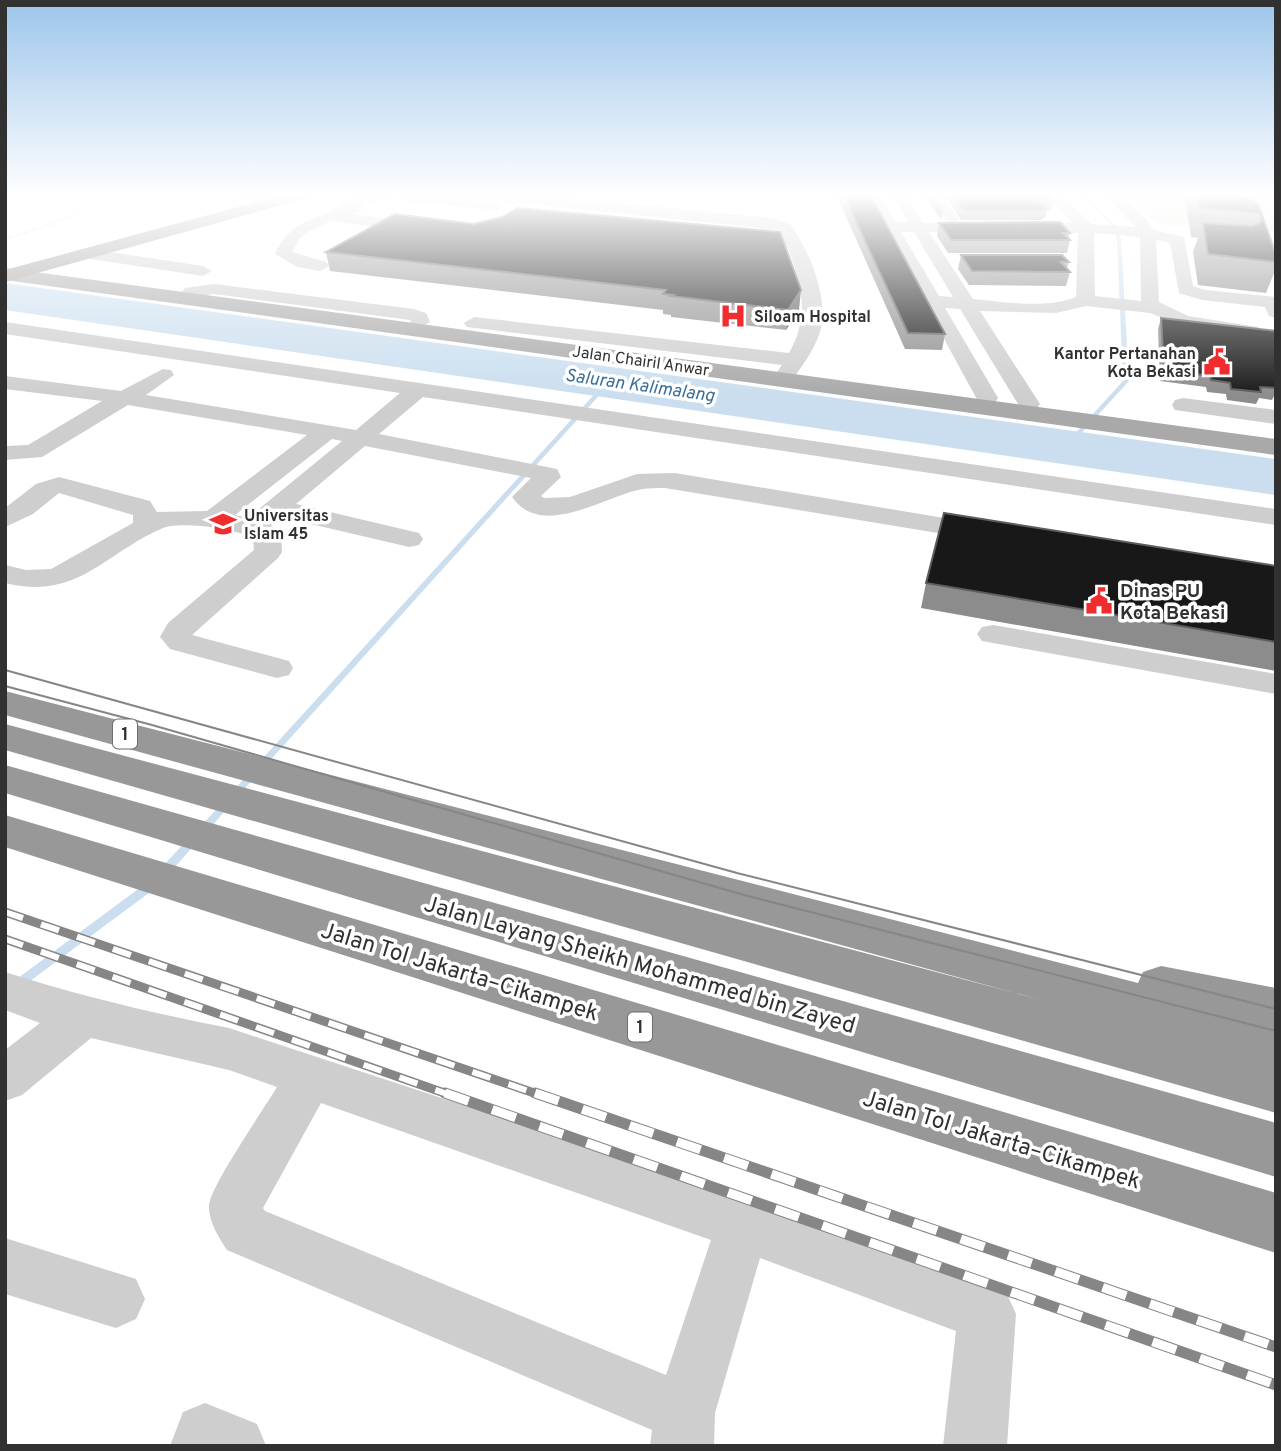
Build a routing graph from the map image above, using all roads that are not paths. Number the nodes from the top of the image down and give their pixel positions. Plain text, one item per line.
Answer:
1 (939, 261) edge
2 (43, 262) edge
3 (53, 262) edge
4 (141, 262) edge
5 (300, 262) edge
6 (800, 262) edge
7 (910, 262) edge
8 (1080, 262) edge
9 (1153, 262) edge
10 (1169, 262) edge
11 (320, 267) dead end
12 (14, 270) edge
13 (203, 271) dead end
14 (1086, 296) junction
15 (931, 297) junction
16 (963, 298) junction
17 (1197, 299) dead end
18 (1146, 306) junction
19 (539, 311) dead end
20 (1276, 312) edge
21 (1204, 323) junction
22 (648, 324) dead end
23 (465, 325) junction
24 (416, 326) junction
25 (5, 328) edge
26 (1265, 332) edge
27 (678, 347) junction
28 (973, 369) junction
29 (1007, 369) junction
30 (789, 370) junction
31 (163, 375) dead end
32 (5, 382) edge
33 (419, 389) junction
34 (126, 398) junction
35 (987, 398) junction
36 (1029, 404) junction
37 (1182, 405) dead end
38 (1063, 413) junction
39 (1276, 417) edge
40 (1143, 424) junction
41 (601, 429) dead end
42 (327, 430) junction
43 (1276, 436) edge
44 (362, 437) junction
45 (1276, 447) edge
46 (5, 453) edge
47 (278, 508) junction
48 (1276, 517) edge
49 (5, 519) edge
50 (213, 519) junction
51 (147, 524) junction
52 (253, 527) junction
53 (1004, 536) edge
54 (1276, 536) edge
55 (409, 539) dead end
56 (5, 574) edge
57 (993, 634) dead end
58 (277, 668) dead end
59 (1276, 684) edge
60 (5, 702) edge
61 (5, 737) edge
62 (5, 779) edge
63 (5, 831) edge
64 (1037, 978) junction
65 (5, 991) edge
66 (1276, 1010) edge
67 (70, 1012) junction
68 (1276, 1042) edge
69 (310, 1077) junction
70 (5, 1079) edge
71 (1276, 1088) edge
72 (1276, 1150) edge
73 (1276, 1223) edge
74 (743, 1224) junction
75 (5, 1266) edge
76 (116, 1298) dead end
77 (683, 1429) edge
78 (201, 1446) edge
79 (235, 1446) edge
80 (975, 1446) edge

1 - 16 street
2 - 12 highway
3 - 12 highway
4 - 13 street
5 - 11 street
6 - 30 street
7 - 15 street
8 - 14 street
9 - 18 street
10 - 20 street
12 - 24 main road, Jalan Chairil Anwar
12 - 24 main road, Jalan Chairil Anwar
14 - 16 street
14 - 18 street
15 - 16 street
15 - 28 street
16 - 29 street
17 - 21 street
18 - 21 street
19 - 23 street
21 - 26 street
22 - 27 street
23 - 24 main road, Jalan Chairil Anwar
23 - 27 street
23 - 30 main road, Jalan Chairil Anwar
24 - 30 main road, Jalan Chairil Anwar
25 - 33 street
27 - 30 street
28 - 29 street
28 - 35 street
29 - 36 street
30 - 35 main road, Jalan Chairil Anwar
30 - 38 main road, Jalan Chairil Anwar
31 - 34 street
32 - 34 street
33 - 44 street
33 - 48 street
34 - 42 street
34 - 46 street
35 - 36 main road, Jalan Chairil Anwar
36 - 38 main road, Jalan Chairil Anwar
37 - 39 street
38 - 40 main road, Jalan Chairil Anwar
40 - 43 main road, Jalan Chairil Anwar
40 - 45 main road, Jalan Chairil Anwar
41 - 54 street
42 - 44 street
42 - 50 street
44 - 47 street
44 - 53 street
47 - 52 street
47 - 55 street
49 - 51 street
50 - 51 street
50 - 52 street
51 - 56 street
52 - 58 street
57 - 59 street
60 - 64 highway, 1
61 - 71 highway, 1
62 - 72 highway, Jalan Layang Sheikh Mohammed bin Zayed
63 - 73 highway, Jalan Tol Jakarta–Cikampek / 1
64 - 66 highway
64 - 68 highway, 1
65 - 67 street
67 - 69 street
67 - 70 street
69 - 74 street
69 - 77 street
74 - 77 street
74 - 80 street
75 - 76 street
78 - 79 street

